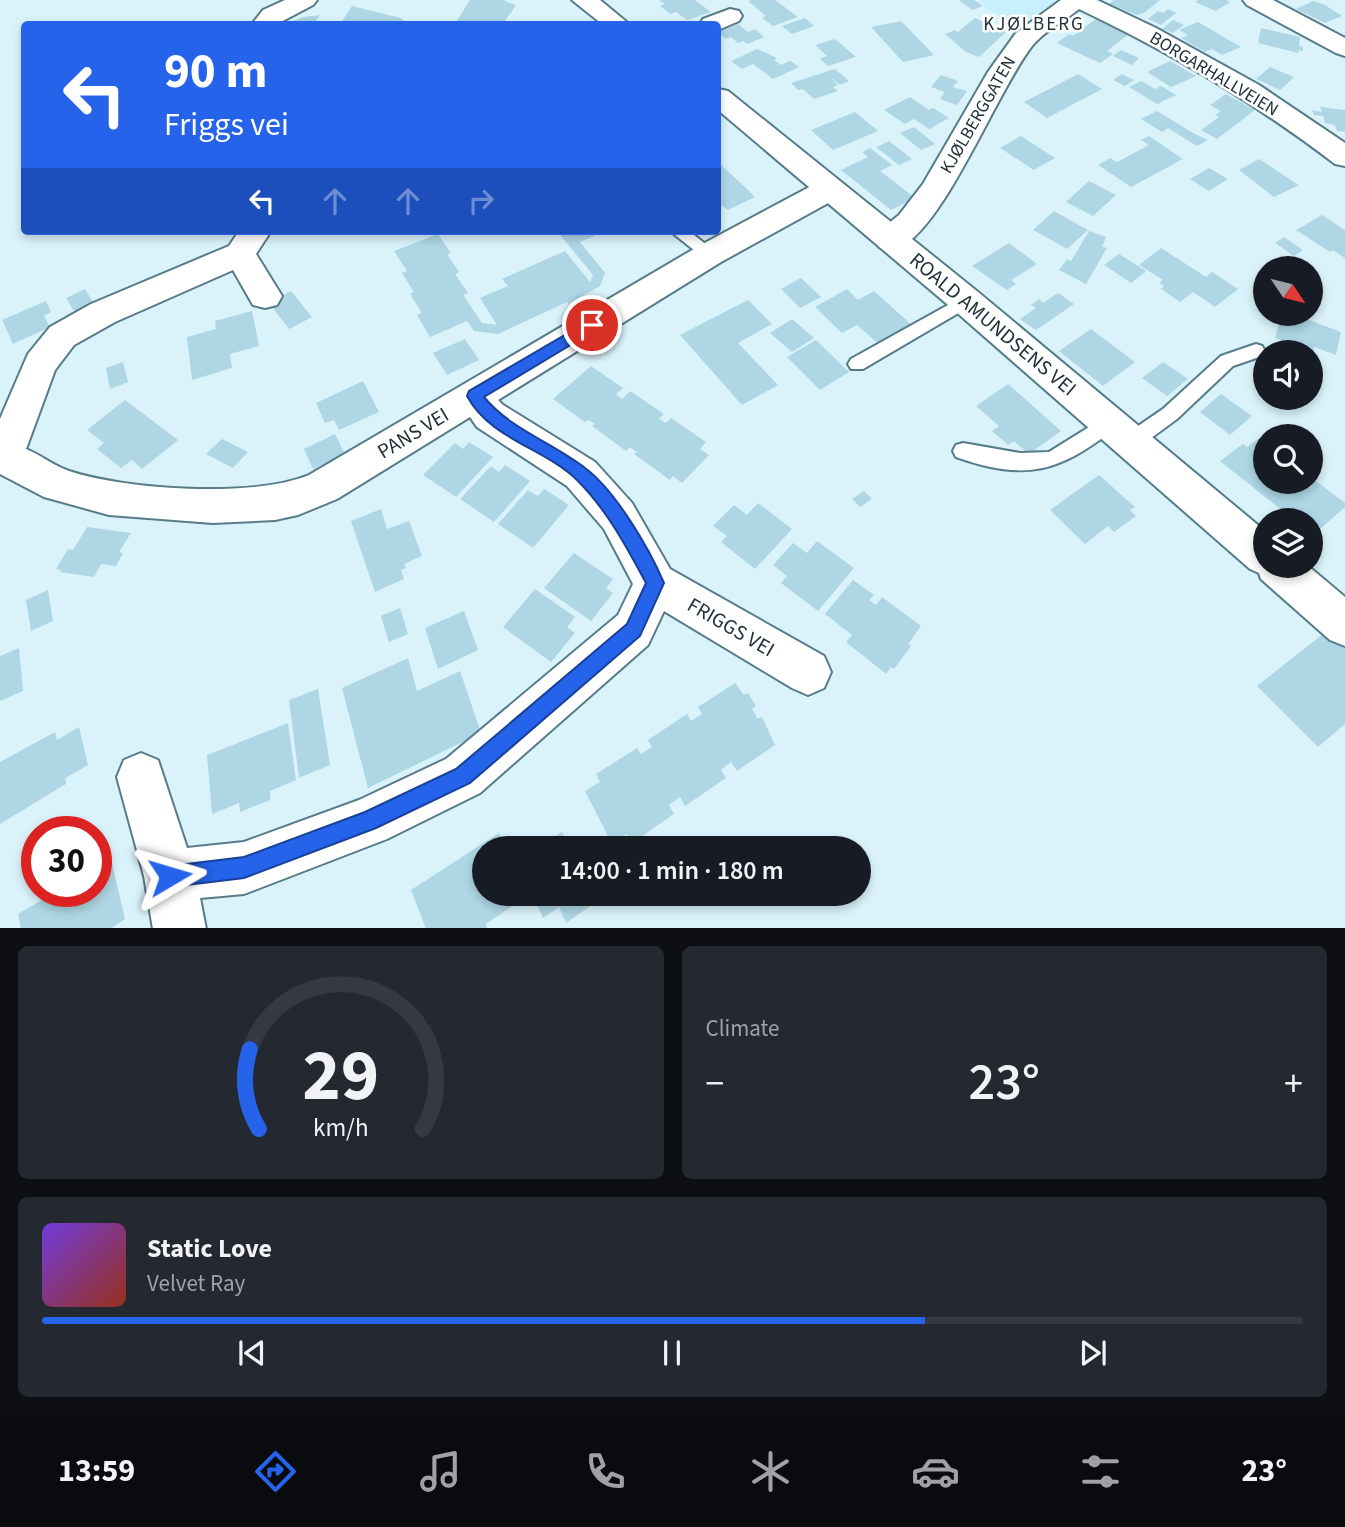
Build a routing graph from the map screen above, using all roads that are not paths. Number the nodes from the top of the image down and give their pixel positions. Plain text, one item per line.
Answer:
1 (305, 0) edge
2 (584, 0) edge
3 (1077, 0) edge
4 (1255, 0) edge
5 (267, 21) edge
6 (613, 21) edge
7 (1345, 48) edge
8 (721, 100) edge
9 (1345, 157) edge
10 (828, 190) junction
11 (684, 235) edge
12 (890, 239) junction
13 (247, 243) edge
14 (710, 254) junction
15 (265, 296) dead end
16 (966, 301) junction
17 (1253, 352) edge
18 (857, 364) dead end
19 (474, 396) junction
20 (1121, 432) junction
21 (963, 451) dead end
22 (1, 458) edge
23 (1253, 546) edge
24 (1291, 578) edge
25 (655, 583) junction
26 (1345, 625) edge
27 (808, 672) dead end
28 (141, 777) dead end
29 (170, 876) junction
30 (180, 928) edge

1 - 5 street
2 - 6 street
3 - 9 street, BORGARHALLVEIEN
3 - 12 street, KJØLBERGGATEN
4 - 7 street
8 - 10 street, ROALD AMUNDSENS VEI
10 - 12 street, ROALD AMUNDSENS VEI
10 - 14 street, PANS VEI
11 - 14 lane
12 - 16 street, ROALD AMUNDSENS VEI
13 - 15 street
13 - 22 street
14 - 19 street, PANS VEI
16 - 18 lane
16 - 20 street, ROALD AMUNDSENS VEI
17 - 20 lane
19 - 22 street, PANS VEI
19 - 25 street
20 - 21 lane
20 - 23 street, ROALD AMUNDSENS VEI
24 - 26 street
25 - 27 street, FRIGGS VEI
25 - 29 street
28 - 29 street
29 - 30 street

